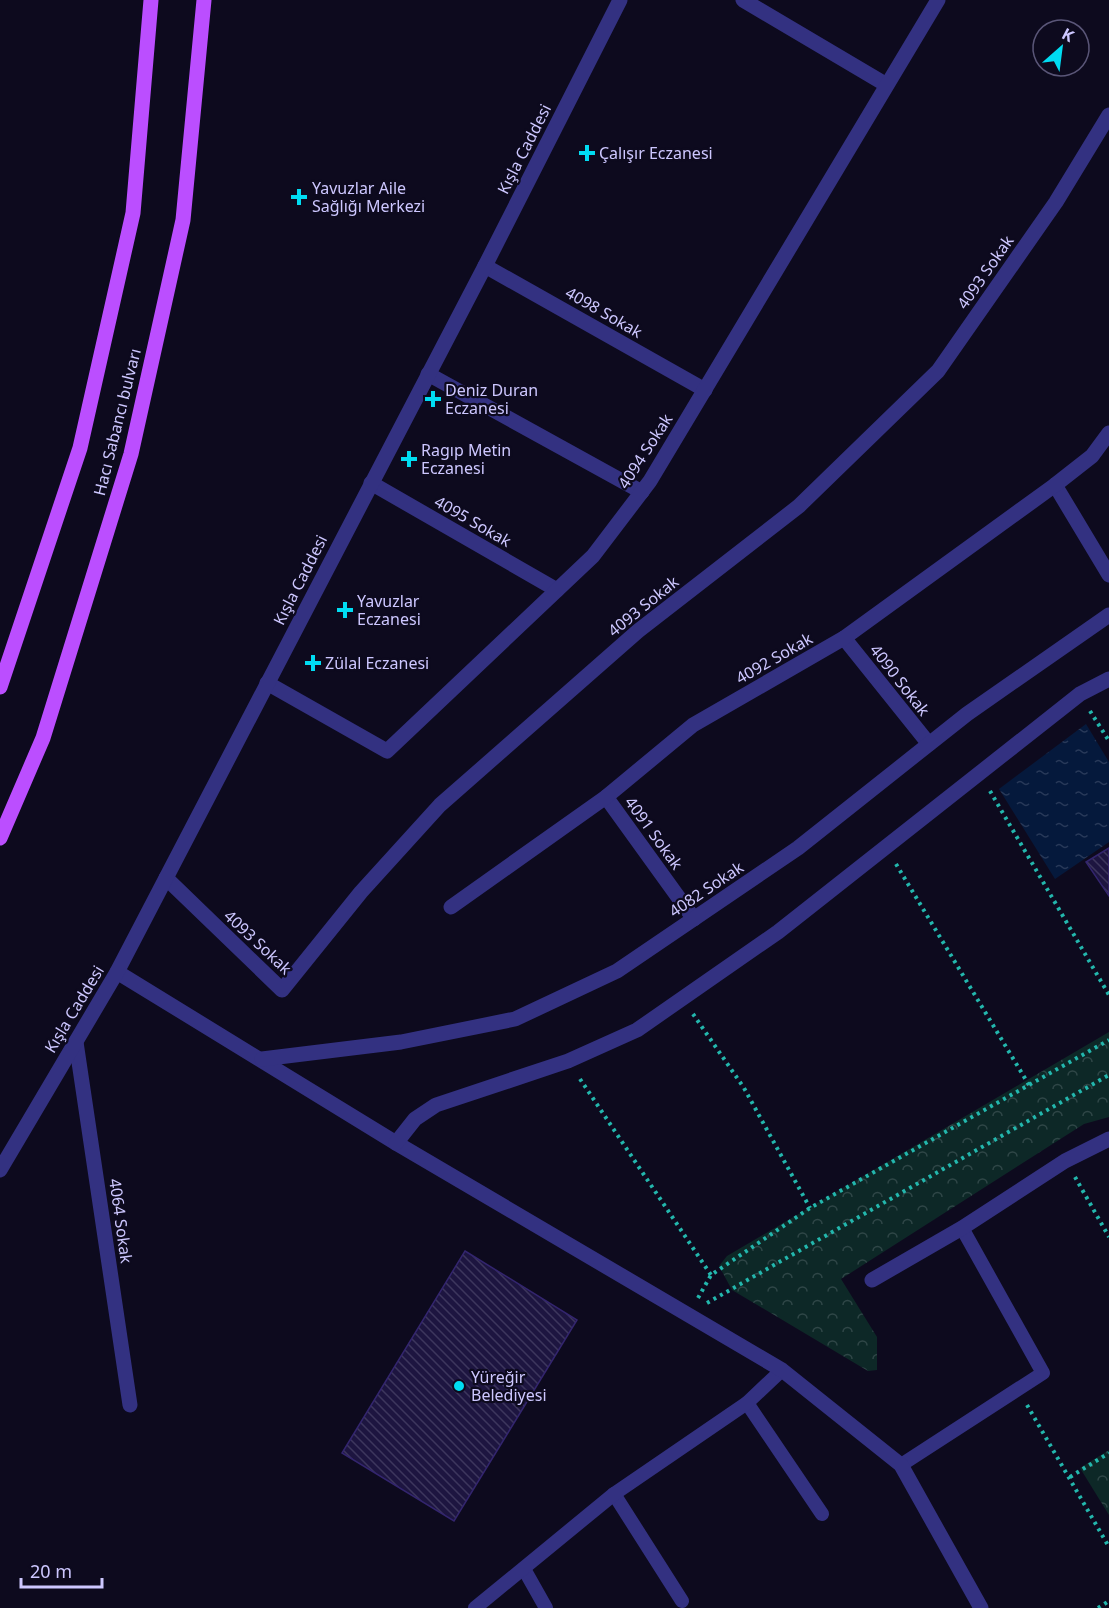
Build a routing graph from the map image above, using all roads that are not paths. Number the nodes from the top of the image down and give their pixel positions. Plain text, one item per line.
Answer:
1 (151, 0) edge
2 (204, 0) edge
3 (620, 0) edge
4 (743, 0) edge
5 (938, 0) edge
6 (885, 84) junction
7 (1109, 115) edge
8 (485, 266) junction
9 (428, 374) junction
10 (705, 390) junction
11 (1109, 433) edge
12 (371, 483) junction
13 (1055, 485) junction
14 (642, 492) junction
15 (1109, 575) edge
16 (557, 590) junction
17 (1109, 615) edge
18 (844, 638) junction
19 (1109, 679) edge
20 (267, 683) junction
21 (0, 687) edge
22 (928, 744) junction
23 (606, 797) junction
24 (0, 838) edge
25 (166, 878) junction
26 (451, 907) dead end
27 (694, 919) junction
28 (117, 972) junction
29 (76, 1042) junction
30 (262, 1059) junction
31 (1109, 1139) edge
32 (396, 1143) junction
33 (0, 1170) edge
34 (962, 1228) junction
35 (872, 1280) dead end
36 (782, 1370) junction
37 (747, 1403) junction
38 (130, 1406) dead end
39 (901, 1465) junction
40 (614, 1494) junction
41 (822, 1514) dead end
42 (524, 1569) junction
43 (682, 1601) dead end
44 (475, 1608) edge
45 (546, 1608) edge
46 (981, 1608) edge

1 - 21 main road, Hacı Sabancı bulvarı
2 - 24 main road, Hacı Sabancı bulvarı
3 - 8 street, Kışla Caddesi
4 - 6 street
5 - 6 street, 4094 Sokak
6 - 10 street, 4094 Sokak
7 - 25 street, 4093 Sokak
8 - 9 street, Kışla Caddesi
8 - 10 street, 4098 Sokak
9 - 12 street, Kışla Caddesi
9 - 14 street
10 - 14 street, 4094 Sokak
11 - 13 street, 4092 Sokak
12 - 16 street, 4095 Sokak
12 - 20 street, Kışla Caddesi
13 - 15 street
13 - 18 street, 4092 Sokak
14 - 16 street, 4094 Sokak
16 - 20 street, 4094 Sokak
17 - 22 street, 4082 Sokak
18 - 22 street, 4090 Sokak
18 - 23 street, 4092 Sokak
19 - 32 street
20 - 25 street, Kışla Caddesi
22 - 27 street, 4082 Sokak
23 - 26 street, 4092 Sokak
23 - 27 street, 4091 Sokak
25 - 28 street, Kışla Caddesi
27 - 30 street, 4082 Sokak
28 - 29 street, Kışla Caddesi
28 - 30 street
29 - 33 street, Kışla Caddesi
29 - 38 street, 4064 Sokak
30 - 32 street
31 - 34 street
32 - 36 street
34 - 35 street
34 - 39 lane
36 - 37 lane
36 - 39 street
37 - 40 lane
37 - 41 lane
39 - 46 street
40 - 42 lane
40 - 43 lane
42 - 44 lane
42 - 45 lane

